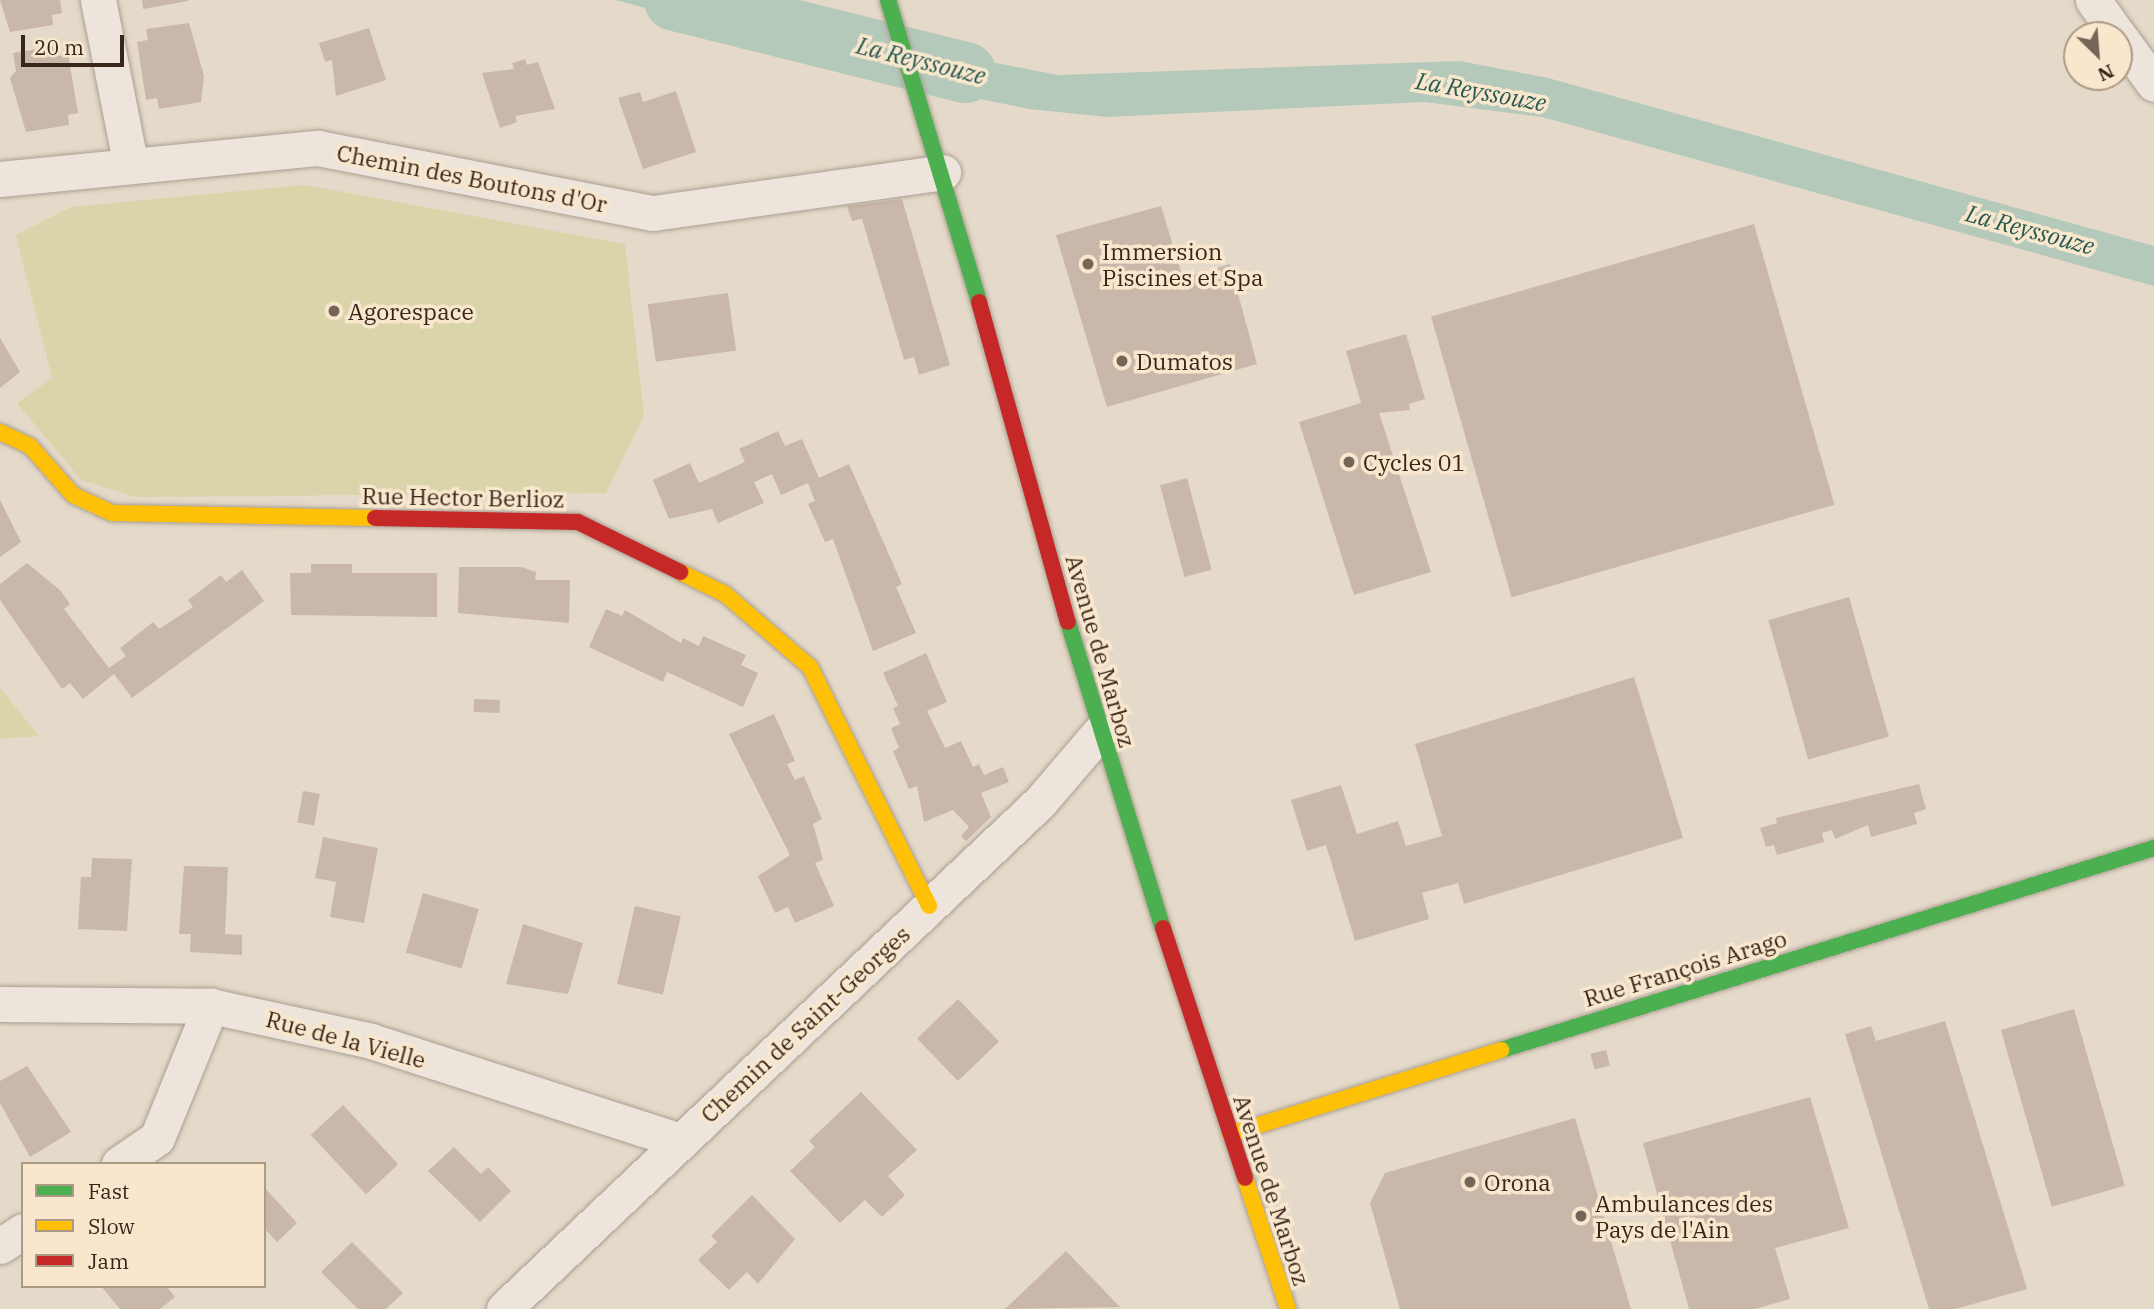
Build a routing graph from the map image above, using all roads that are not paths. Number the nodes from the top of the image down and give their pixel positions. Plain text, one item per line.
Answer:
1 (98, 0) edge
2 (888, 0) edge
3 (2093, 0) edge
4 (2109, 21) edge
5 (2133, 55) edge
6 (2154, 84) edge
7 (131, 166) junction
8 (943, 172) junction
9 (0, 179) edge
10 (0, 432) edge
11 (1099, 733) junction
12 (2154, 848) edge
13 (929, 906) junction
14 (0, 1004) edge
15 (211, 1006) junction
16 (1230, 1134) junction
17 (681, 1141) junction
18 (122, 1162) edge
19 (21, 1232) edge
20 (0, 1246) edge
21 (503, 1309) edge
22 (1287, 1309) edge

1 - 7 street
2 - 8 street, Avenue de Marboz
3 - 4 street
5 - 6 street
7 - 8 street, Chemin des Boutons d'Or
7 - 9 street, Chemin des Boutons d'Or
8 - 11 street, Avenue de Marboz
10 - 13 street, Rue Hector Berlioz
11 - 13 street, Chemin de Saint-Georges
11 - 16 street, Avenue de Marboz
12 - 16 street, Rue François Arago
13 - 17 street, Chemin de Saint-Georges
14 - 15 street, Rue de la Vielle
15 - 17 street, Rue de la Vielle
15 - 18 street
16 - 22 street, Avenue de Marboz
17 - 21 street, Chemin de Saint-Georges
19 - 20 street

